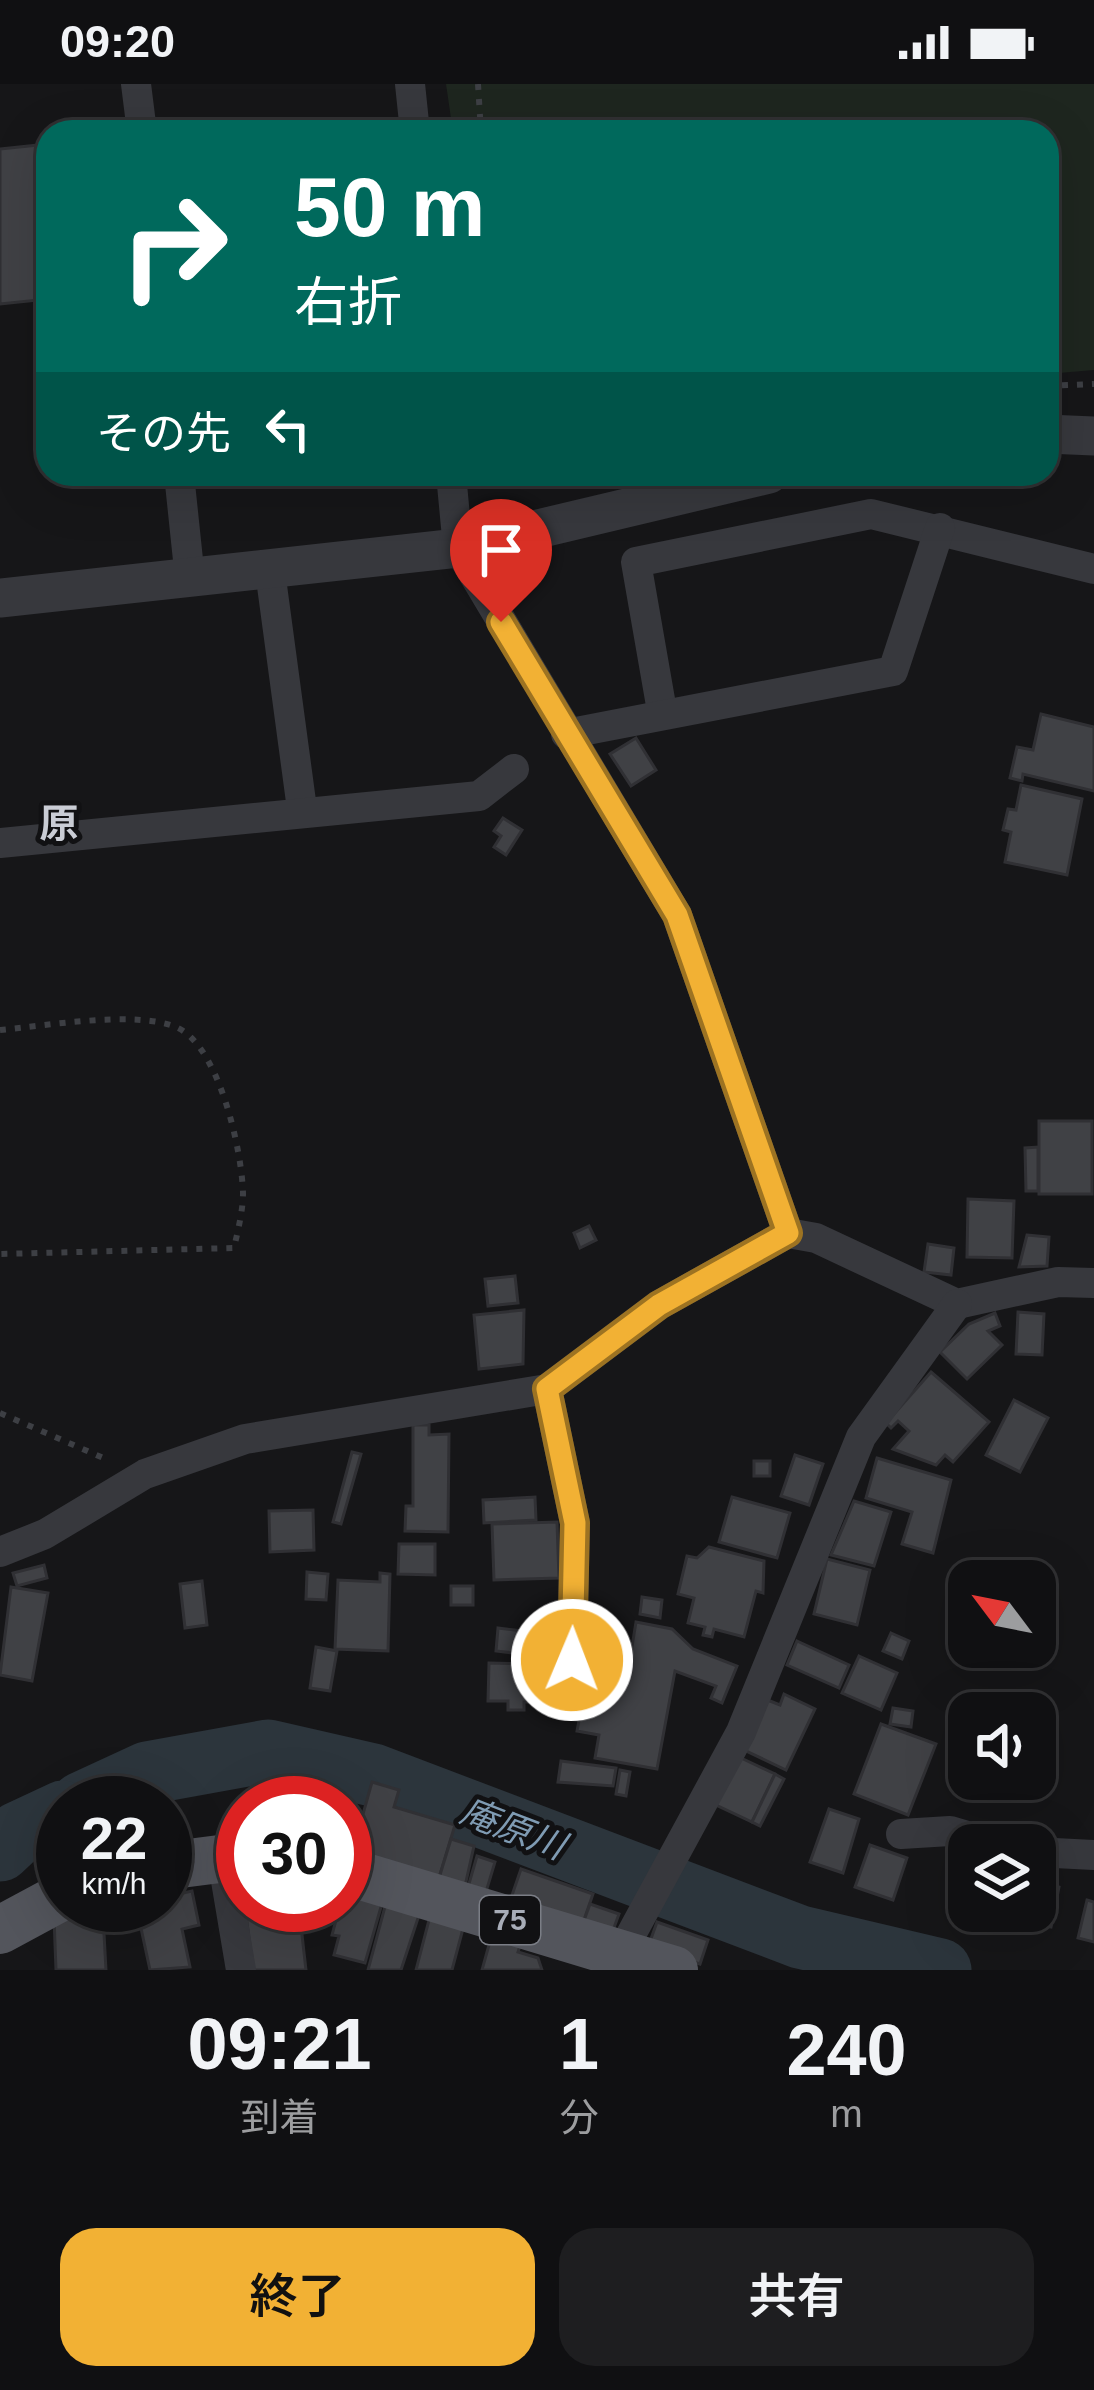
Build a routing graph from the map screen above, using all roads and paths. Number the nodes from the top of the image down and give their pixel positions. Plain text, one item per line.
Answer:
1 (136, 84) edge
2 (410, 84) edge
3 (478, 84) edge
4 (140, 120) edge
5 (414, 120) edge
6 (481, 120) edge
7 (1094, 384) edge
8 (1059, 385) edge
9 (1059, 435) edge
10 (1094, 436) edge
11 (179, 486) edge
12 (452, 486) edge
13 (719, 486) edge
14 (940, 528) junction
15 (458, 548) junction
16 (1094, 568) edge
17 (270, 572) junction
18 (190, 579) junction
19 (0, 598) edge
20 (662, 711) junction
21 (566, 734) junction
22 (514, 769) dead end
23 (302, 809) junction
24 (0, 843) edge
25 (0, 1030) edge
26 (788, 1233) junction
27 (0, 1254) edge
28 (1094, 1283) edge
29 (957, 1304) junction
30 (547, 1389) junction
31 (0, 1413) edge
32 (145, 1474) junction
33 (0, 1552) edge
34 (572, 1660) dead end
35 (948, 1831) edge
36 (901, 1834) dead end
37 (1056, 1853) edge
38 (1094, 1855) edge
39 (372, 1879) edge
40 (36, 1910) edge
41 (0, 1930) edge
42 (238, 1932) edge
43 (621, 1953) junction
44 (241, 1970) edge
45 (674, 1970) edge

1 - 4 street
2 - 5 street
3 - 6 path
7 - 8 path
9 - 10 street
11 - 18 street
12 - 15 street
13 - 15 street
14 - 16 street
14 - 20 street
14 - 20 street
15 - 17 street
15 - 21 street
17 - 18 street
17 - 23 street
18 - 19 street
20 - 21 street
21 - 26 street
22 - 23 street
23 - 24 street
25 - 27 path
26 - 29 street
26 - 30 street
28 - 29 street
29 - 43 street
30 - 32 street
30 - 34 street
31 - 32 path
32 - 33 street
35 - 36 street
37 - 38 street
39 - 43 main road, 75
40 - 41 main road
42 - 44 street
43 - 45 main road, 75

